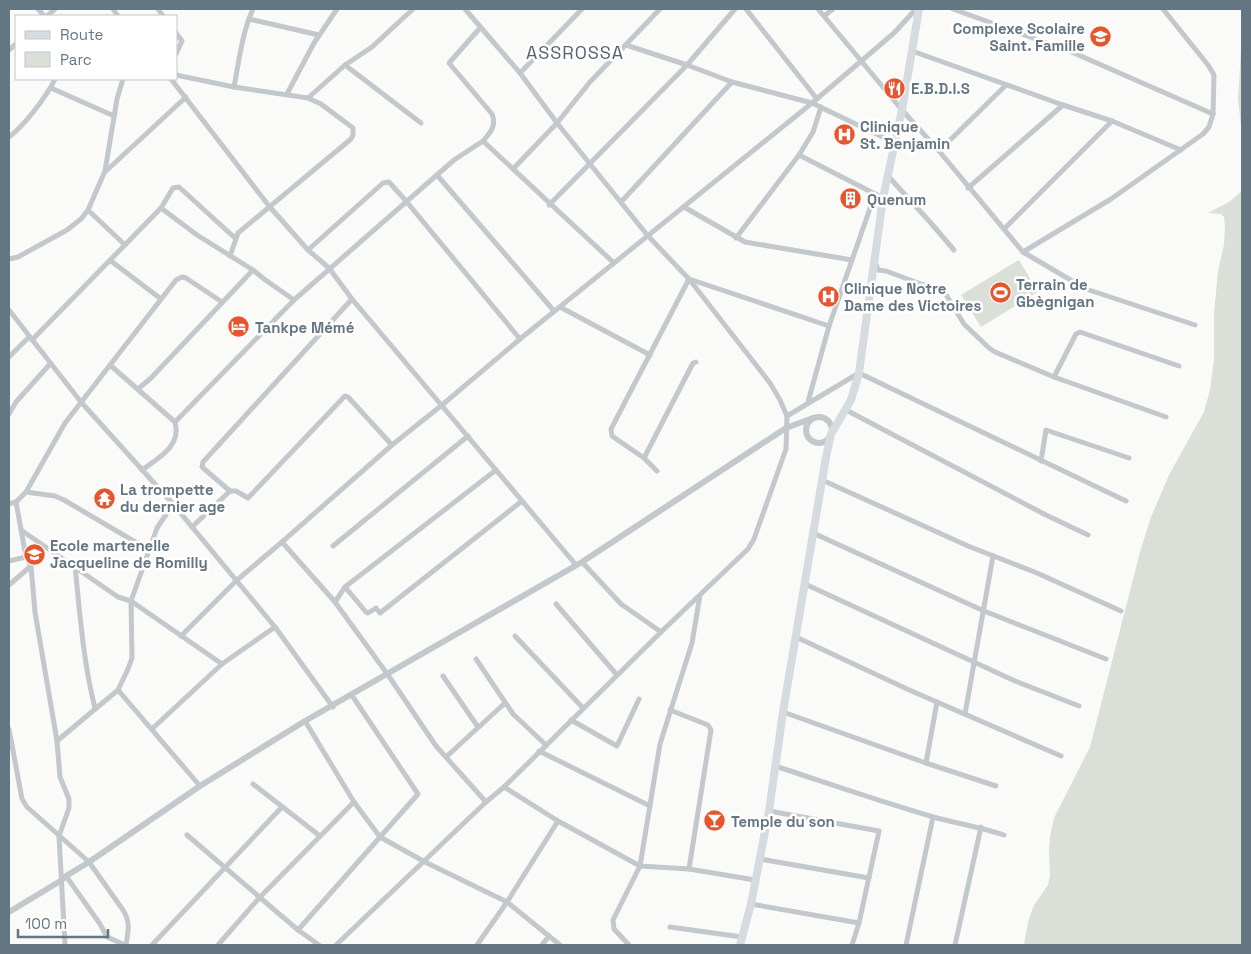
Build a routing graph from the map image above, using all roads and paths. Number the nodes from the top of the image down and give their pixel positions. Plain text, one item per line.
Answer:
1 (254, 9) edge
2 (337, 9) edge
3 (413, 9) edge
4 (465, 9) edge
5 (582, 9) edge
6 (660, 9) edge
7 (735, 9) edge
8 (746, 9) edge
9 (818, 9) edge
10 (833, 9) edge
11 (917, 9) edge
12 (953, 9) edge
13 (1163, 9) edge
14 (824, 16) junction
15 (249, 19) junction
16 (480, 28) junction
17 (319, 35) junction
18 (178, 36) edge
19 (626, 45) junction
20 (178, 50) edge
21 (912, 51) junction
22 (861, 60) junction
23 (345, 64) junction
24 (687, 65) junction
25 (520, 73) junction
26 (178, 75) edge
27 (55, 80) edge
28 (120, 80) edge
29 (172, 80) edge
30 (732, 82) junction
31 (1006, 85) junction
32 (234, 87) junction
33 (51, 88) junction
34 (288, 94) junction
35 (186, 98) junction
36 (308, 98) junction
37 (817, 99) junction
38 (812, 103) junction
39 (1063, 105) junction
40 (821, 108) junction
41 (902, 110) junction
42 (1213, 114) junction
43 (114, 116) junction
44 (1112, 121) junction
45 (421, 123) dead end
46 (556, 123) junction
47 (9, 137) edge
48 (482, 141) junction
49 (895, 143) junction
50 (939, 150) junction
51 (1181, 150) junction
52 (799, 155) junction
53 (590, 165) junction
54 (513, 169) junction
55 (106, 171) junction
56 (437, 175) junction
57 (888, 176) junction
58 (968, 188) junction
59 (875, 194) junction
60 (883, 198) junction
61 (406, 201) junction
62 (620, 202) junction
63 (549, 205) junction
64 (269, 206) junction
65 (684, 207) junction
66 (160, 208) junction
67 (88, 210) junction
68 (1004, 229) junction
69 (648, 236) junction
70 (235, 238) junction
71 (736, 238) junction
72 (126, 244) junction
73 (308, 250) junction
74 (954, 250) dead end
75 (1023, 252) junction
76 (230, 256) junction
77 (9, 260) edge
78 (852, 260) junction
79 (875, 260) junction
80 (111, 261) junction
81 (614, 264) junction
82 (329, 268) junction
83 (253, 270) junction
84 (689, 279) junction
85 (161, 299) junction
86 (352, 299) junction
87 (294, 300) junction
88 (222, 302) junction
89 (560, 307) junction
90 (9, 310) edge
91 (554, 311) junction
92 (829, 326) junction
93 (1195, 326) dead end
94 (31, 338) junction
95 (520, 339) junction
96 (650, 355) junction
97 (9, 357) edge
98 (696, 362) dead end
99 (50, 364) junction
100 (110, 365) junction
101 (1179, 366) dead end
102 (859, 373) junction
103 (1054, 377) junction
104 (138, 389) junction
105 (81, 402) junction
106 (808, 402) junction
107 (442, 405) junction
108 (846, 410) junction
109 (9, 414) edge
110 (787, 416) junction
111 (1166, 417) dead end
112 (813, 418) junction
113 (175, 422) junction
114 (786, 428) junction
115 (831, 434) junction
116 (468, 436) junction
117 (392, 445) junction
118 (644, 458) junction
119 (1129, 458) dead end
120 (1041, 461) junction
121 (142, 470) junction
122 (496, 470) junction
123 (657, 471) dead end
124 (822, 480) junction
125 (230, 491) junction
126 (26, 492) junction
127 (522, 501) junction
128 (1126, 501) dead end
129 (16, 502) junction
130 (9, 504) edge
131 (173, 504) junction
132 (192, 527) junction
133 (21, 530) junction
134 (813, 533) junction
135 (1088, 535) dead end
136 (282, 542) junction
137 (333, 546) dead end
138 (149, 550) junction
139 (993, 556) junction
140 (26, 557) junction
141 (9, 562) edge
142 (579, 564) junction
143 (31, 566) junction
144 (75, 566) junction
145 (236, 580) junction
146 (805, 584) junction
147 (9, 585) edge
148 (345, 587) junction
149 (700, 595) junction
150 (131, 601) junction
151 (335, 602) junction
152 (556, 604) dead end
153 (984, 611) junction
154 (1120, 611) dead end
155 (275, 627) junction
156 (660, 632) junction
157 (181, 636) junction
158 (515, 636) dead end
159 (796, 637) junction
160 (476, 659) dead end
161 (1106, 659) dead end
162 (974, 662) junction
163 (222, 664) junction
164 (388, 675) junction
165 (617, 675) junction
166 (442, 676) dead end
167 (118, 690) junction
168 (351, 694) junction
169 (639, 698) dead end
170 (504, 702) junction
171 (937, 702) junction
172 (1079, 706) dead end
173 (333, 707) junction
174 (95, 708) junction
175 (583, 708) junction
176 (670, 710) junction
177 (783, 712) junction
178 (965, 714) junction
179 (571, 720) junction
180 (305, 722) junction
181 (478, 727) junction
182 (153, 728) junction
183 (9, 729) edge
184 (56, 741) junction
185 (546, 745) junction
186 (539, 751) junction
187 (1061, 756) dead end
188 (446, 757) junction
189 (926, 763) junction
190 (775, 766) junction
191 (253, 784) dead end
192 (200, 786) junction
193 (996, 786) dead end
194 (504, 787) junction
195 (354, 802) junction
196 (486, 802) junction
197 (282, 806) junction
198 (650, 806) junction
199 (769, 811) junction
200 (932, 817) junction
201 (558, 821) junction
202 (981, 827) junction
203 (187, 835) dead end
204 (1004, 835) dead end
205 (59, 836) junction
206 (320, 836) junction
207 (380, 837) junction
208 (760, 859) junction
209 (89, 862) junction
210 (425, 862) junction
211 (640, 866) junction
212 (224, 867) junction
213 (689, 869) junction
214 (64, 878) junction
215 (869, 878) junction
216 (755, 880) junction
217 (259, 898) junction
218 (507, 902) junction
219 (751, 904) junction
220 (9, 912) edge
221 (859, 923) junction
222 (670, 927) dead end
223 (298, 930) junction
224 (549, 936) junction
225 (742, 937) junction
226 (64, 945) edge
227 (125, 945) edge
228 (152, 945) edge
229 (218, 945) edge
230 (318, 945) edge
231 (336, 945) edge
232 (477, 945) edge
233 (542, 945) edge
234 (560, 945) edge
235 (629, 945) edge
236 (740, 945) edge
237 (852, 945) edge
238 (906, 945) edge
239 (955, 945) edge

1 - 15 street
2 - 17 street
3 - 23 street
4 - 16 street
5 - 25 street
6 - 19 street
7 - 24 street
8 - 37 street
9 - 14 street
10 - 14 street
11 - 21 main road
11 - 22 street
12 - 42 street
13 - 42 street
14 - 22 street
15 - 17 street
15 - 32 street
16 - 25 street
16 - 48 street
17 - 34 street
18 - 20 street
19 - 24 street
19 - 46 street
21 - 31 street
21 - 41 main road
22 - 37 street
22 - 41 street
23 - 36 street
23 - 45 street
24 - 30 street
24 - 53 street
25 - 46 street
26 - 32 street
27 - 33 street
28 - 43 street
29 - 35 street
30 - 38 street
30 - 62 street
31 - 39 street
31 - 50 street
32 - 34 street
33 - 43 street
33 - 47 street
34 - 36 street
35 - 55 street
35 - 64 street
36 - 64 street
37 - 38 street
38 - 40 street
38 - 65 street
39 - 44 street
39 - 58 street
40 - 49 street
40 - 52 street
41 - 49 main road
41 - 50 street
42 - 51 street
43 - 55 street
44 - 51 street
44 - 68 street
46 - 53 street
46 - 54 street
48 - 54 street
48 - 56 street
49 - 57 main road
50 - 58 street
51 - 75 street
52 - 59 street
52 - 71 street
53 - 62 street
53 - 63 street
54 - 63 street
55 - 67 street
56 - 61 street
56 - 91 street
57 - 60 main road
57 - 74 street
58 - 68 street
59 - 60 street
59 - 78 street
60 - 79 main road
61 - 73 street
61 - 82 street
61 - 95 street
62 - 69 street
63 - 81 street
64 - 70 street
64 - 73 street
65 - 69 street
65 - 71 street
66 - 70 street
66 - 72 street
66 - 76 street
67 - 72 street
67 - 77 street
68 - 75 street
69 - 81 street
69 - 84 street
70 - 76 street
71 - 78 street
72 - 80 street
73 - 82 street
75 - 93 street
76 - 83 street
78 - 92 street
79 - 102 main road
79 - 103 street
80 - 85 street
80 - 94 street
81 - 89 street
82 - 86 street
82 - 87 street
83 - 87 street
83 - 88 street
84 - 92 street
84 - 96 street
84 - 110 street
85 - 88 street
85 - 100 street
86 - 107 street
86 - 125 street
87 - 113 street
88 - 104 street
89 - 91 street
89 - 96 street
90 - 94 street
91 - 95 street
92 - 106 street
94 - 97 street
94 - 99 street
95 - 107 street
96 - 118 street
98 - 118 street
99 - 105 street
99 - 109 street
100 - 104 street
100 - 105 street
101 - 103 street
102 - 106 street
102 - 108 main road
102 - 120 street
103 - 111 street
104 - 113 street
105 - 121 street
105 - 126 street
106 - 110 street
107 - 116 street
107 - 117 street
108 - 115 main road
108 - 135 street
110 - 114 street
112 - 114 street
112 - 115 street
112 - 115 street
113 - 121 street
114 - 142 street
114 - 149 street
115 - 124 main road
116 - 122 street
116 - 137 street
117 - 125 street
117 - 136 street
118 - 123 street
119 - 120 street
120 - 128 street
121 - 131 street
122 - 127 street
122 - 148 street
124 - 134 main road
124 - 139 street
125 - 132 street
126 - 129 street
126 - 138 street
127 - 142 street
127 - 148 street
129 - 130 street
129 - 133 street
131 - 132 street
131 - 138 street
132 - 145 street
133 - 140 street
133 - 144 street
134 - 146 main road
134 - 153 street
136 - 145 street
136 - 151 street
138 - 150 street
139 - 153 street
139 - 154 street
140 - 141 street
140 - 143 street
142 - 156 street
142 - 164 street
143 - 147 street
143 - 184 street
144 - 150 street
144 - 174 street
145 - 155 street
145 - 157 street
146 - 159 main road
146 - 162 street
148 - 151 street
149 - 156 street
149 - 176 street
150 - 157 street
150 - 167 street
151 - 164 street
152 - 165 street
153 - 161 street
153 - 162 street
155 - 163 street
155 - 173 street
156 - 165 street
157 - 163 street
158 - 175 street
159 - 171 street
159 - 177 main road
160 - 170 street
162 - 172 street
162 - 178 street
163 - 182 street
164 - 168 street
164 - 188 street
165 - 175 street
166 - 181 street
167 - 174 street
167 - 182 street
168 - 173 street
168 - 207 street
169 - 179 street
170 - 181 street
170 - 185 street
171 - 178 street
171 - 189 street
173 - 180 street
174 - 184 street
175 - 179 street
176 - 198 street
176 - 213 street
177 - 189 street
177 - 190 main road
178 - 187 street
179 - 185 street
180 - 192 street
180 - 195 street
181 - 188 street
182 - 192 street
183 - 205 street
184 - 205 street
185 - 186 street
186 - 194 street
186 - 198 street
188 - 196 street
189 - 193 street
190 - 199 main road
190 - 200 street
191 - 197 street
192 - 209 street
194 - 196 street
194 - 201 street
195 - 206 street
195 - 207 street
196 - 210 street
197 - 206 street
197 - 212 street
198 - 211 street
199 - 208 main road
199 - 215 street
200 - 202 street
200 - 238 street
201 - 211 street
201 - 218 street
202 - 204 street
202 - 239 street
203 - 212 street
205 - 209 street
205 - 214 street
206 - 217 street
207 - 210 street
207 - 223 street
208 - 215 street
208 - 216 main road
209 - 214 street
209 - 227 street
210 - 218 street
210 - 231 street
211 - 213 street
211 - 235 street
212 - 217 street
212 - 228 street
213 - 216 street
214 - 220 street
214 - 226 street
214 - 227 street
215 - 221 street
216 - 219 main road
217 - 223 street
217 - 229 street
218 - 224 street
218 - 232 street
219 - 221 street
219 - 225 main road
221 - 237 street
222 - 225 street
223 - 230 street
224 - 233 street
224 - 234 street
225 - 236 main road

